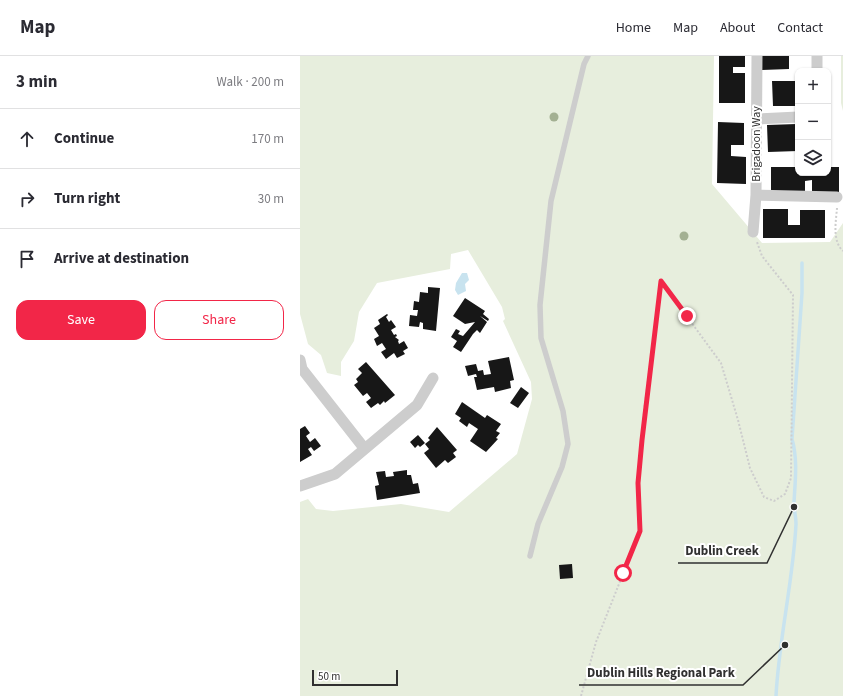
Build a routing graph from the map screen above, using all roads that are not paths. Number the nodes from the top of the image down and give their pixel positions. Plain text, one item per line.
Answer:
1 (588, 56) edge
2 (757, 56) edge
3 (817, 56) edge
4 (817, 68) edge
5 (795, 117) edge
6 (756, 119) junction
7 (756, 195) junction
8 (837, 197) road end
9 (753, 232) road end
10 (300, 360) edge
11 (433, 378) dead end
12 (364, 448) junction
13 (300, 486) edge
14 (530, 556) dead end

1 - 14 lane
2 - 6 street, Brigadoon Way
3 - 4 street
5 - 6 street
6 - 7 street, Brigadoon Way
7 - 8 street
7 - 9 street, Brigadoon Way
10 - 12 street
11 - 12 street
12 - 13 street

